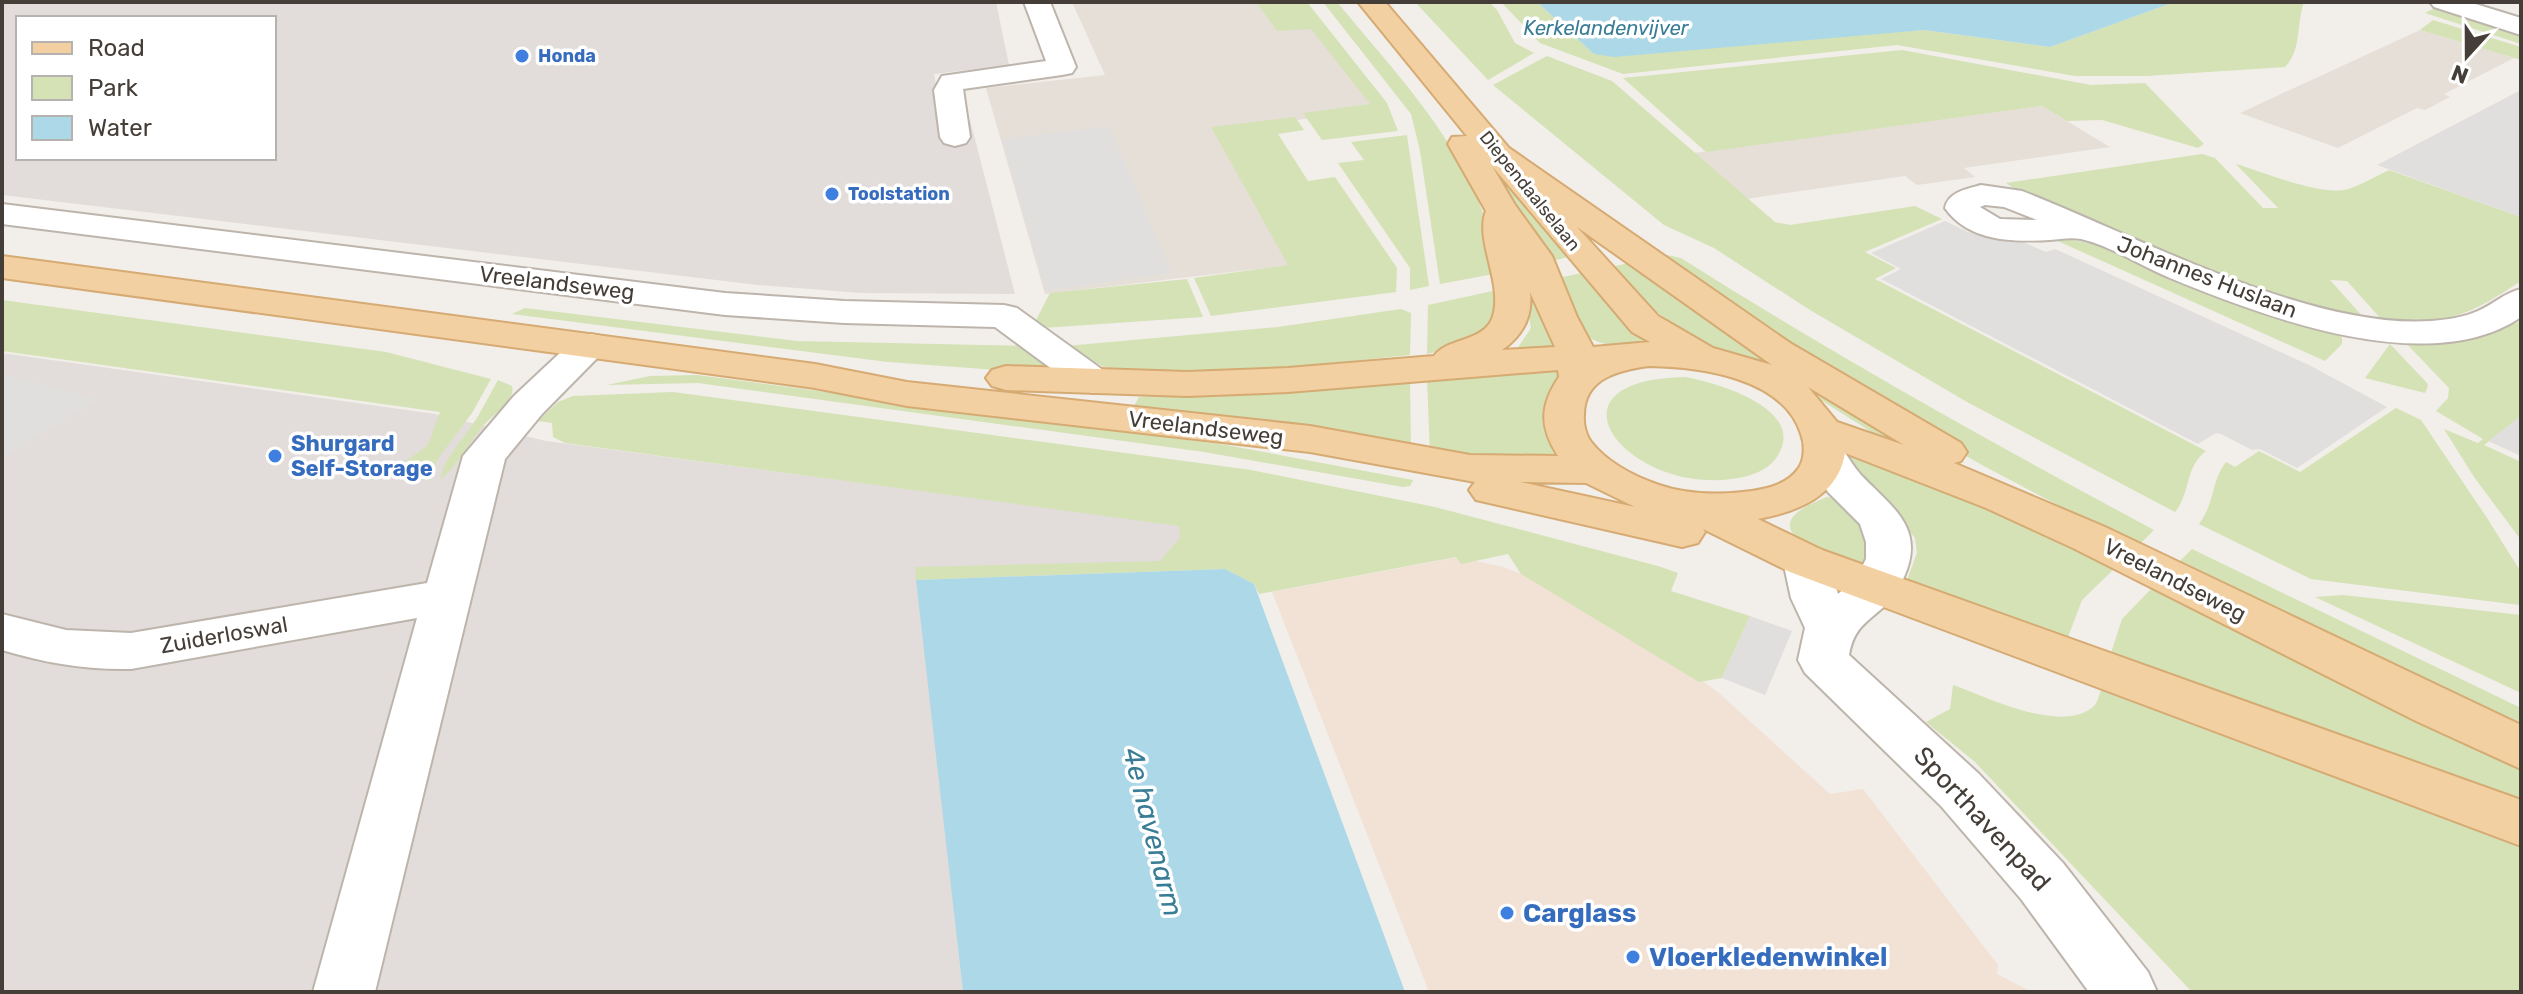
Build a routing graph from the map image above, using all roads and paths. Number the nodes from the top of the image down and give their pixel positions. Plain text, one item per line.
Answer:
1 (1037, 2) edge
2 (1342, 2) edge
3 (1371, 2) edge
4 (2443, 2) edge
5 (2521, 27) edge
6 (955, 137) dead end
7 (1501, 155) junction
8 (1500, 208) junction
9 (2, 214) edge
10 (2078, 228) dead end
11 (2, 267) edge
12 (2521, 300) edge
13 (591, 345) junction
14 (1708, 358) junction
15 (1419, 367) junction
16 (1578, 369) junction
17 (815, 376) junction
18 (1093, 381) junction
19 (1239, 434) junction
20 (1824, 442) junction
21 (1597, 470) junction
22 (1695, 507) junction
23 (2042, 514) junction
24 (1806, 561) junction
25 (1875, 588) junction
26 (446, 596) junction
27 (2, 632) edge
28 (1826, 644) junction
29 (2521, 748) edge
30 (2521, 823) edge
31 (344, 992) edge
32 (2126, 992) edge

1 - 6 street
2 - 8 main road, Diependaalselaan
3 - 7 main road, Diependaalselaan
4 - 5 street
7 - 14 main road, Diependaalselaan
7 - 23 main road
8 - 15 main road
8 - 16 main road, Diependaalselaan
9 - 18 street, Vreelandseweg
10 - 12 street, Johannes Huslaan
11 - 13 main road, Vreelandseweg
13 - 17 main road, Vreelandseweg
13 - 26 street
14 - 16 main road, Vreelandseweg
14 - 20 main road, Vreelandseweg
15 - 16 main road, Vreelandseweg
15 - 18 main road, Vreelandseweg
16 - 21 main road, Vreelandseweg
17 - 18 main road, Vreelandseweg
17 - 19 main road, Vreelandseweg
19 - 21 main road, Vreelandseweg
19 - 24 main road
20 - 22 main road, Vreelandseweg
20 - 23 main road, Vreelandseweg
20 - 25 street, Vreelandseweg
21 - 22 main road, Vreelandseweg
22 - 24 main road, Vreelandseweg
23 - 29 main road, Vreelandseweg
24 - 25 main road, Vreelandseweg
24 - 28 street
25 - 28 street
25 - 30 main road, Vreelandseweg
26 - 27 street, Zuiderloswal
26 - 31 street
28 - 32 street, Sporthavenpad

